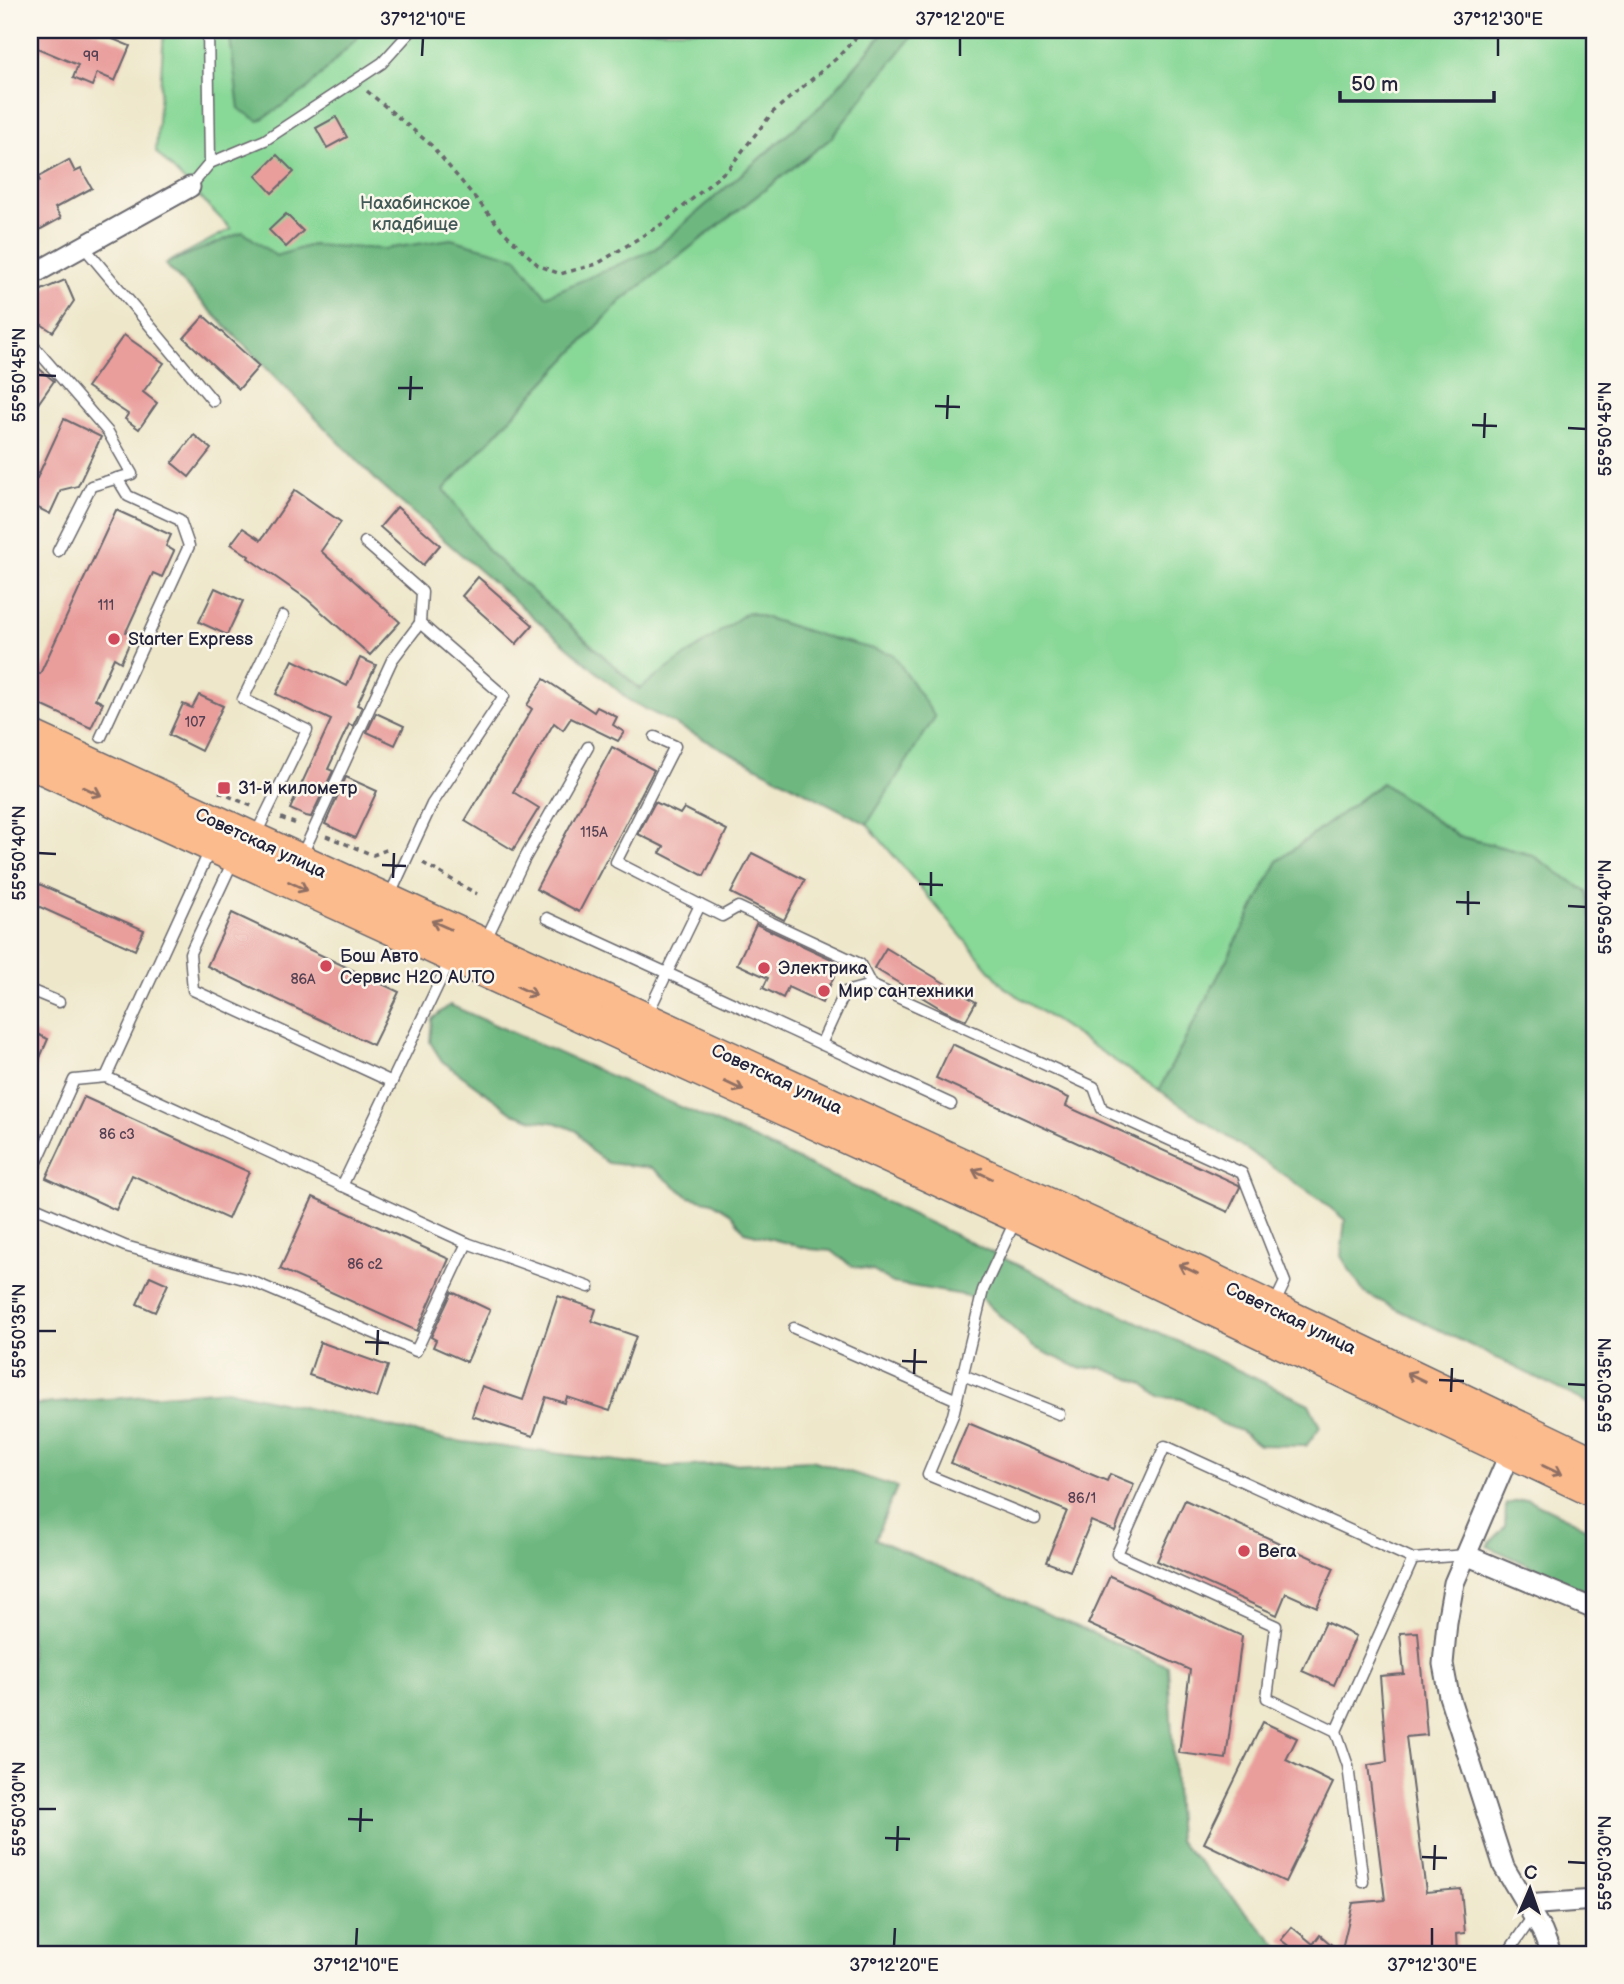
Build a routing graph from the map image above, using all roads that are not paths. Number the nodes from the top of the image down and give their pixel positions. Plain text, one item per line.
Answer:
1 (208, 30) edge
2 (412, 30) edge
3 (210, 163) junction
4 (190, 187) joint
5 (84, 247) junction
6 (30, 276) edge
7 (30, 342) edge
8 (213, 401) dead end
9 (117, 478) junction
10 (365, 542) dead end
11 (58, 551) dead end
12 (283, 616) dead end
13 (420, 623) junction
14 (30, 736) edge
15 (101, 737) dead end
16 (655, 737) dead end
17 (588, 747) dead end
18 (30, 762) edge
19 (242, 839) junction
20 (299, 860) junction
21 (387, 901) junction
22 (700, 905) junction
23 (547, 918) dead end
24 (484, 944) junction
25 (451, 956) junction
26 (667, 973) junction
27 (871, 985) junction
28 (30, 990) edge
29 (60, 1002) dead end
30 (646, 1019) junction
31 (821, 1044) junction
32 (106, 1077) junction
33 (392, 1082) junction
34 (951, 1104) dead end
35 (30, 1177) edge
36 (342, 1186) junction
37 (30, 1205) edge
38 (1017, 1216) junction
39 (467, 1243) junction
40 (589, 1287) dead end
41 (1272, 1308) junction
42 (794, 1328) dead end
43 (963, 1375) junction
44 (957, 1400) junction
45 (1059, 1414) dead end
46 (1516, 1439) junction
47 (1594, 1463) edge
48 (1594, 1491) edge
49 (1035, 1519) dead end
50 (1465, 1555) junction
51 (1413, 1559) junction
52 (1594, 1609) edge
53 (1336, 1731) junction
54 (1363, 1882) dead end
55 (1594, 1900) edge
56 (1530, 1911) junction
57 (1507, 1954) edge
58 (1551, 1954) edge

1 - 3 lane
2 - 3 lane
3 - 4 lane
4 - 5 street
5 - 6 street
5 - 8 lane
7 - 9 lane
9 - 11 lane
9 - 15 lane
10 - 13 lane
12 - 19 lane
13 - 20 lane
13 - 21 lane
14 - 19 main road, Советская улица
16 - 22 lane
17 - 24 lane
18 -> 19 main road, Советская улица
19 - 20 main road, Советская улица
19 -> 25 main road, Советская улица
19 - 32 lane
19 - 33 lane
20 - 21 main road, Советская улица
24 -> 21 main road, Советская улица
22 - 26 lane
22 - 27 lane
23 - 26 lane
24 - 30 main road, Советская улица
25 - 33 lane
25 -> 38 main road, Советская улица
26 - 30 lane
26 - 31 lane
27 - 31 lane
27 - 41 lane
28 - 29 lane
41 -> 30 main road, Советская улица
31 - 34 lane
32 - 35 lane
32 - 36 lane
33 - 36 lane
36 - 39 lane
37 - 39 lane
38 - 43 lane
38 - 46 main road, Советская улица
39 - 40 lane
46 -> 41 main road, Советская улица
42 - 44 lane
43 - 44 lane
43 - 45 lane
44 - 49 lane
46 - 47 main road
46 -> 48 main road
46 - 50 street
50 - 51 lane
50 - 52 street
50 - 56 street
51 - 53 lane
51 - 53 lane
53 - 54 lane
55 - 56 street
56 - 57 lane
56 - 58 street

